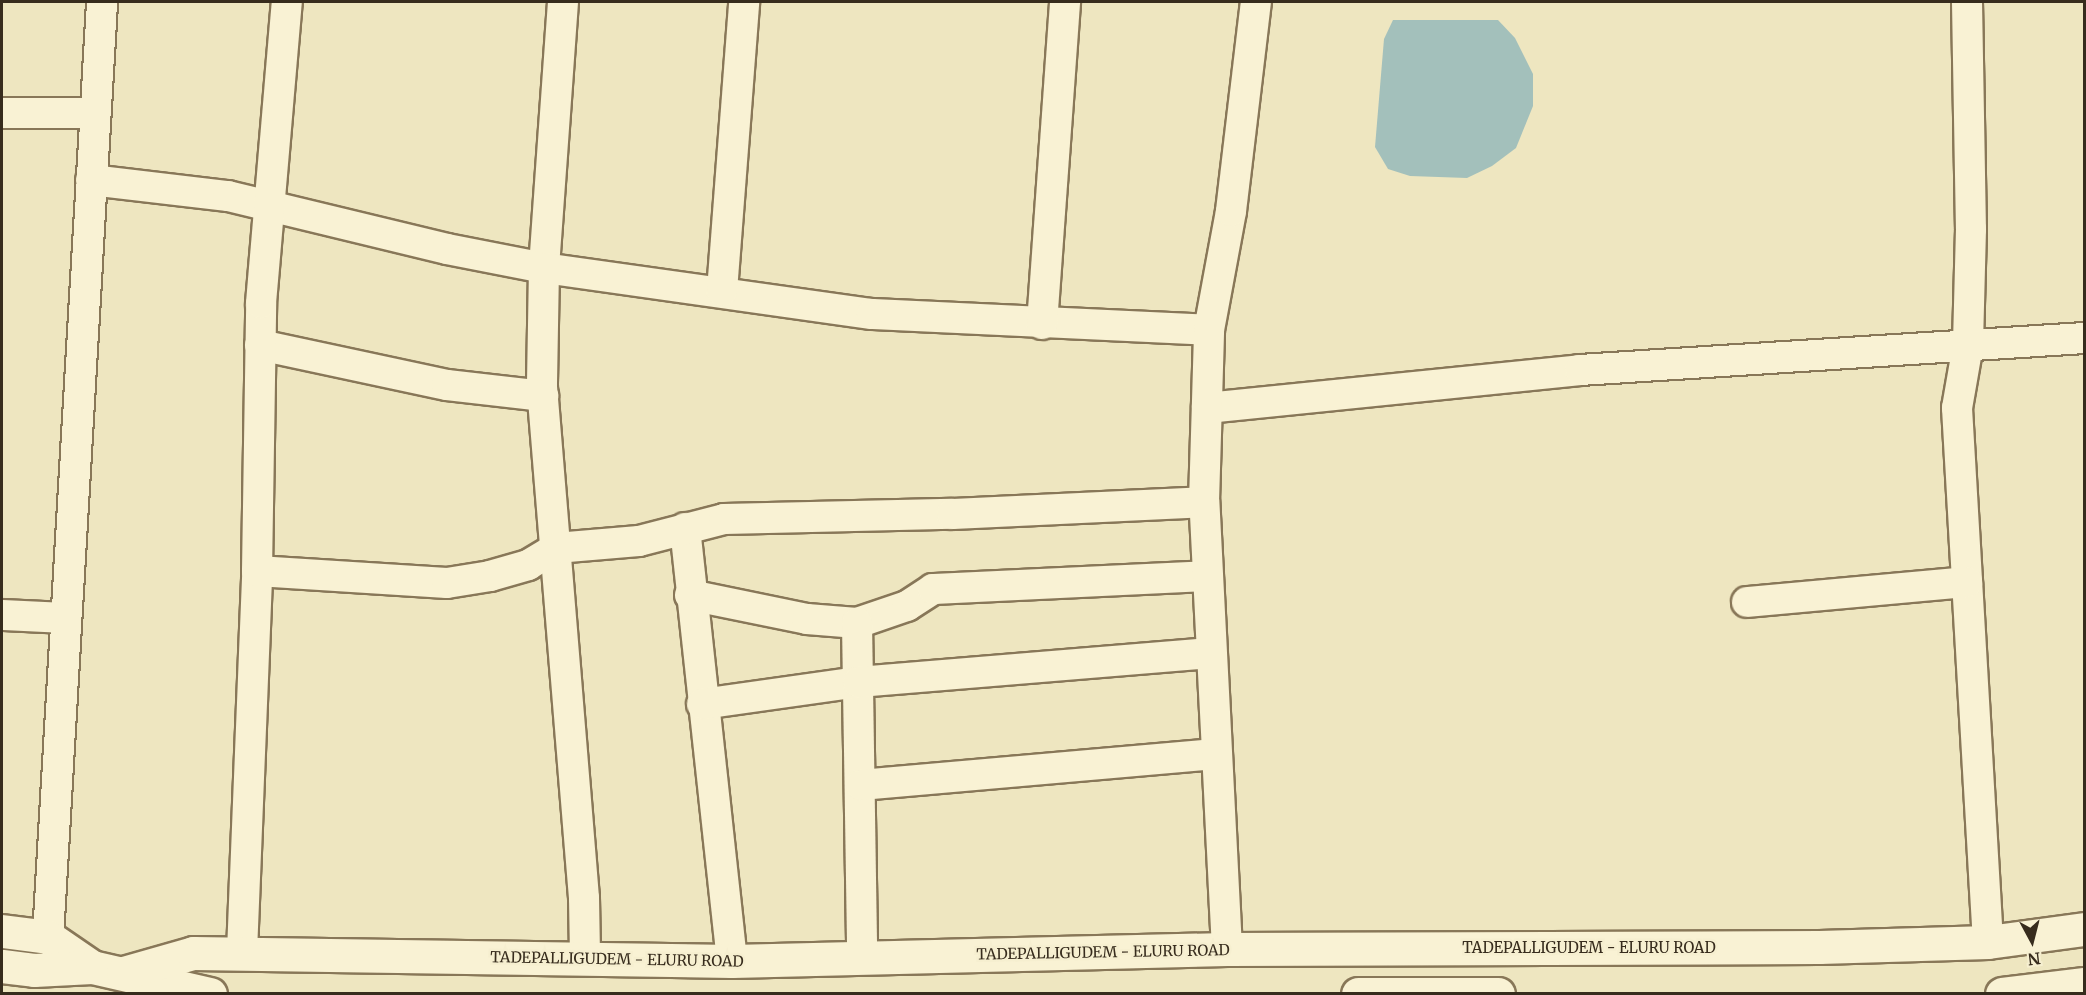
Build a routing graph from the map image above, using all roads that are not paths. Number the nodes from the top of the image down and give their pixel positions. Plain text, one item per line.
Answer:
1 (102, 2) edge
2 (287, 2) edge
3 (563, 2) edge
4 (744, 2) edge
5 (1065, 2) edge
6 (1256, 2) edge
7 (1967, 2) edge
8 (2, 113) edge
9 (95, 113) junction
10 (91, 180) junction
11 (267, 206) junction
12 (544, 267) junction
13 (722, 291) junction
14 (1042, 324) junction
15 (1209, 330) junction
16 (2085, 338) edge
17 (260, 345) junction
18 (1968, 345) junction
19 (543, 396) junction
20 (1207, 408) junction
21 (1204, 502) junction
22 (685, 528) junction
23 (556, 548) junction
24 (257, 571) junction
25 (1208, 576) junction
26 (1967, 582) junction
27 (690, 595) junction
28 (1747, 602) dead end
29 (2, 615) edge
30 (66, 618) junction
31 (857, 623) junction
32 (1211, 653) junction
33 (858, 682) junction
34 (702, 704) junction
35 (1215, 754) junction
36 (861, 785) junction
37 (2085, 929) edge
38 (2, 931) edge
39 (48, 937) junction
40 (1988, 942) junction
41 (1227, 949) junction
42 (242, 952) junction
43 (585, 957) junction
44 (862, 958) junction
45 (732, 961) junction
46 (2, 966) edge
47 (107, 970) junction
48 (2085, 984) edge
49 (210, 993) edge
50 (1358, 993) edge
51 (1498, 993) edge
52 (2002, 993) edge

1 - 9 street
2 - 11 street
3 - 12 street
4 - 13 street
5 - 14 street
6 - 15 street
7 - 18 street
8 - 9 street
9 - 10 street
10 - 11 street
10 - 30 street
11 - 12 street
11 - 17 street
12 - 13 street
12 - 19 street
13 - 14 street
14 - 15 street
15 - 20 street
16 - 18 street
17 - 19 street
17 - 24 street
18 - 20 street
18 - 26 street
19 - 23 street
20 - 21 street
21 - 22 street
21 - 25 street
22 - 23 street
22 - 27 street
23 - 24 street
23 - 43 street
24 - 42 street
25 - 31 street
25 - 32 street
26 - 28 street
26 - 40 street
27 - 31 street
27 - 34 street
29 - 30 street
30 - 39 street
31 - 33 street
32 - 33 street
32 - 35 street
33 - 34 street
33 - 36 street
34 - 45 street
35 - 36 street
35 - 41 street
36 - 44 street
37 - 40 main road, TADEPALLIGUDEM - ELURU ROAD
38 - 39 main road, TADEPALLIGUDEM - ELURU ROAD
39 - 47 main road, TADEPALLIGUDEM - ELURU ROAD
40 - 41 main road, TADEPALLIGUDEM - ELURU ROAD
41 - 44 main road, TADEPALLIGUDEM - ELURU ROAD
42 - 43 main road, TADEPALLIGUDEM - ELURU ROAD
42 - 47 main road, TADEPALLIGUDEM - ELURU ROAD
43 - 45 main road, TADEPALLIGUDEM - ELURU ROAD
44 - 45 main road, TADEPALLIGUDEM - ELURU ROAD
46 - 47 main road, TADEPALLIGUDEM - ELURU ROAD
47 - 49 main road, TADEPALLIGUDEM - ELURU ROAD
48 - 52 main road
50 - 51 main road

